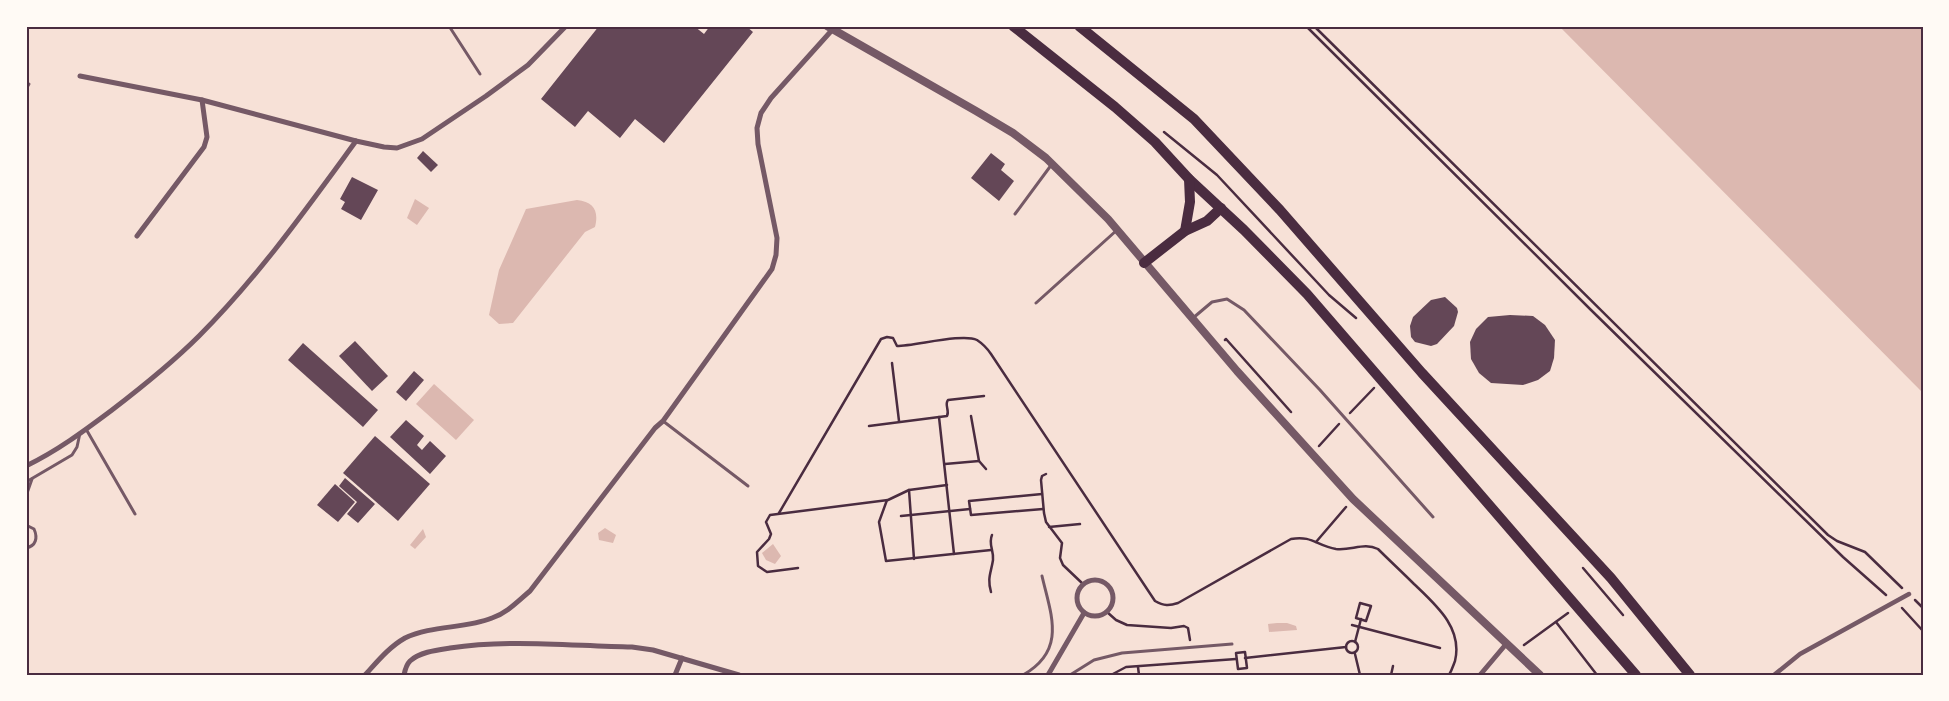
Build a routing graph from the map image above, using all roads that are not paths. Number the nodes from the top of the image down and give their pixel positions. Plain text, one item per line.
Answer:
1 (449, 26) edge
2 (566, 26) edge
3 (1013, 26) edge
4 (1079, 26) edge
5 (830, 28) edge
6 (480, 74) dead end
7 (80, 76) dead end
8 (29, 84) dead end
9 (26, 89) edge
10 (202, 100) junction
11 (356, 141) junction
12 (1052, 164) junction
13 (1189, 179) junction
14 (1221, 208) junction
15 (1015, 214) dead end
16 (1117, 230) junction
17 (1185, 231) junction
18 (137, 236) dead end
19 (1144, 263) junction
20 (1036, 303) dead end
21 (1192, 318) junction
22 (663, 421) junction
23 (86, 429) junction
24 (80, 434) junction
25 (26, 466) edge
26 (32, 479) junction
27 (26, 482) edge
28 (748, 486) dead end
29 (26, 496) edge
30 (135, 514) dead end
31 (1433, 517) dead end
32 (26, 525) edge
33 (26, 548) edge
34 (1042, 576) dead end
35 (1909, 594) road end
36 (1084, 613) junction
37 (1232, 644) dead end
38 (1507, 644) junction
39 (682, 658) junction
40 (365, 675) edge
41 (404, 675) edge
42 (675, 675) edge
43 (739, 675) edge
44 (1023, 675) edge
45 (1048, 675) edge
46 (1070, 675) edge
47 (1480, 675) edge
48 (1540, 675) edge
49 (1636, 675) edge
50 (1690, 675) edge
51 (1774, 675) edge

1 - 6 lane
2 - 11 street
3 - 13 main road
4 - 50 main road
5 - 12 street
5 - 22 street
7 - 10 street
8 - 9 lane
10 - 11 street
10 - 18 street
11 - 23 street
12 - 15 lane
12 - 16 street
13 - 14 main road
13 - 17 main road
14 - 17 main road
14 - 49 main road
16 - 19 street
16 - 20 lane
17 - 19 main road
19 - 21 street
21 - 31 lane
21 - 38 street
22 - 28 lane
22 - 40 street
23 - 24 street
23 - 30 lane
24 - 25 street
24 - 26 lane
26 - 27 lane
26 - 29 lane
32 - 33 lane
34 - 44 lane
35 - 51 street
36 - 36 street
36 - 45 street
37 - 46 lane
38 - 47 street
38 - 48 street
39 - 41 street
39 - 42 street
39 - 43 street

